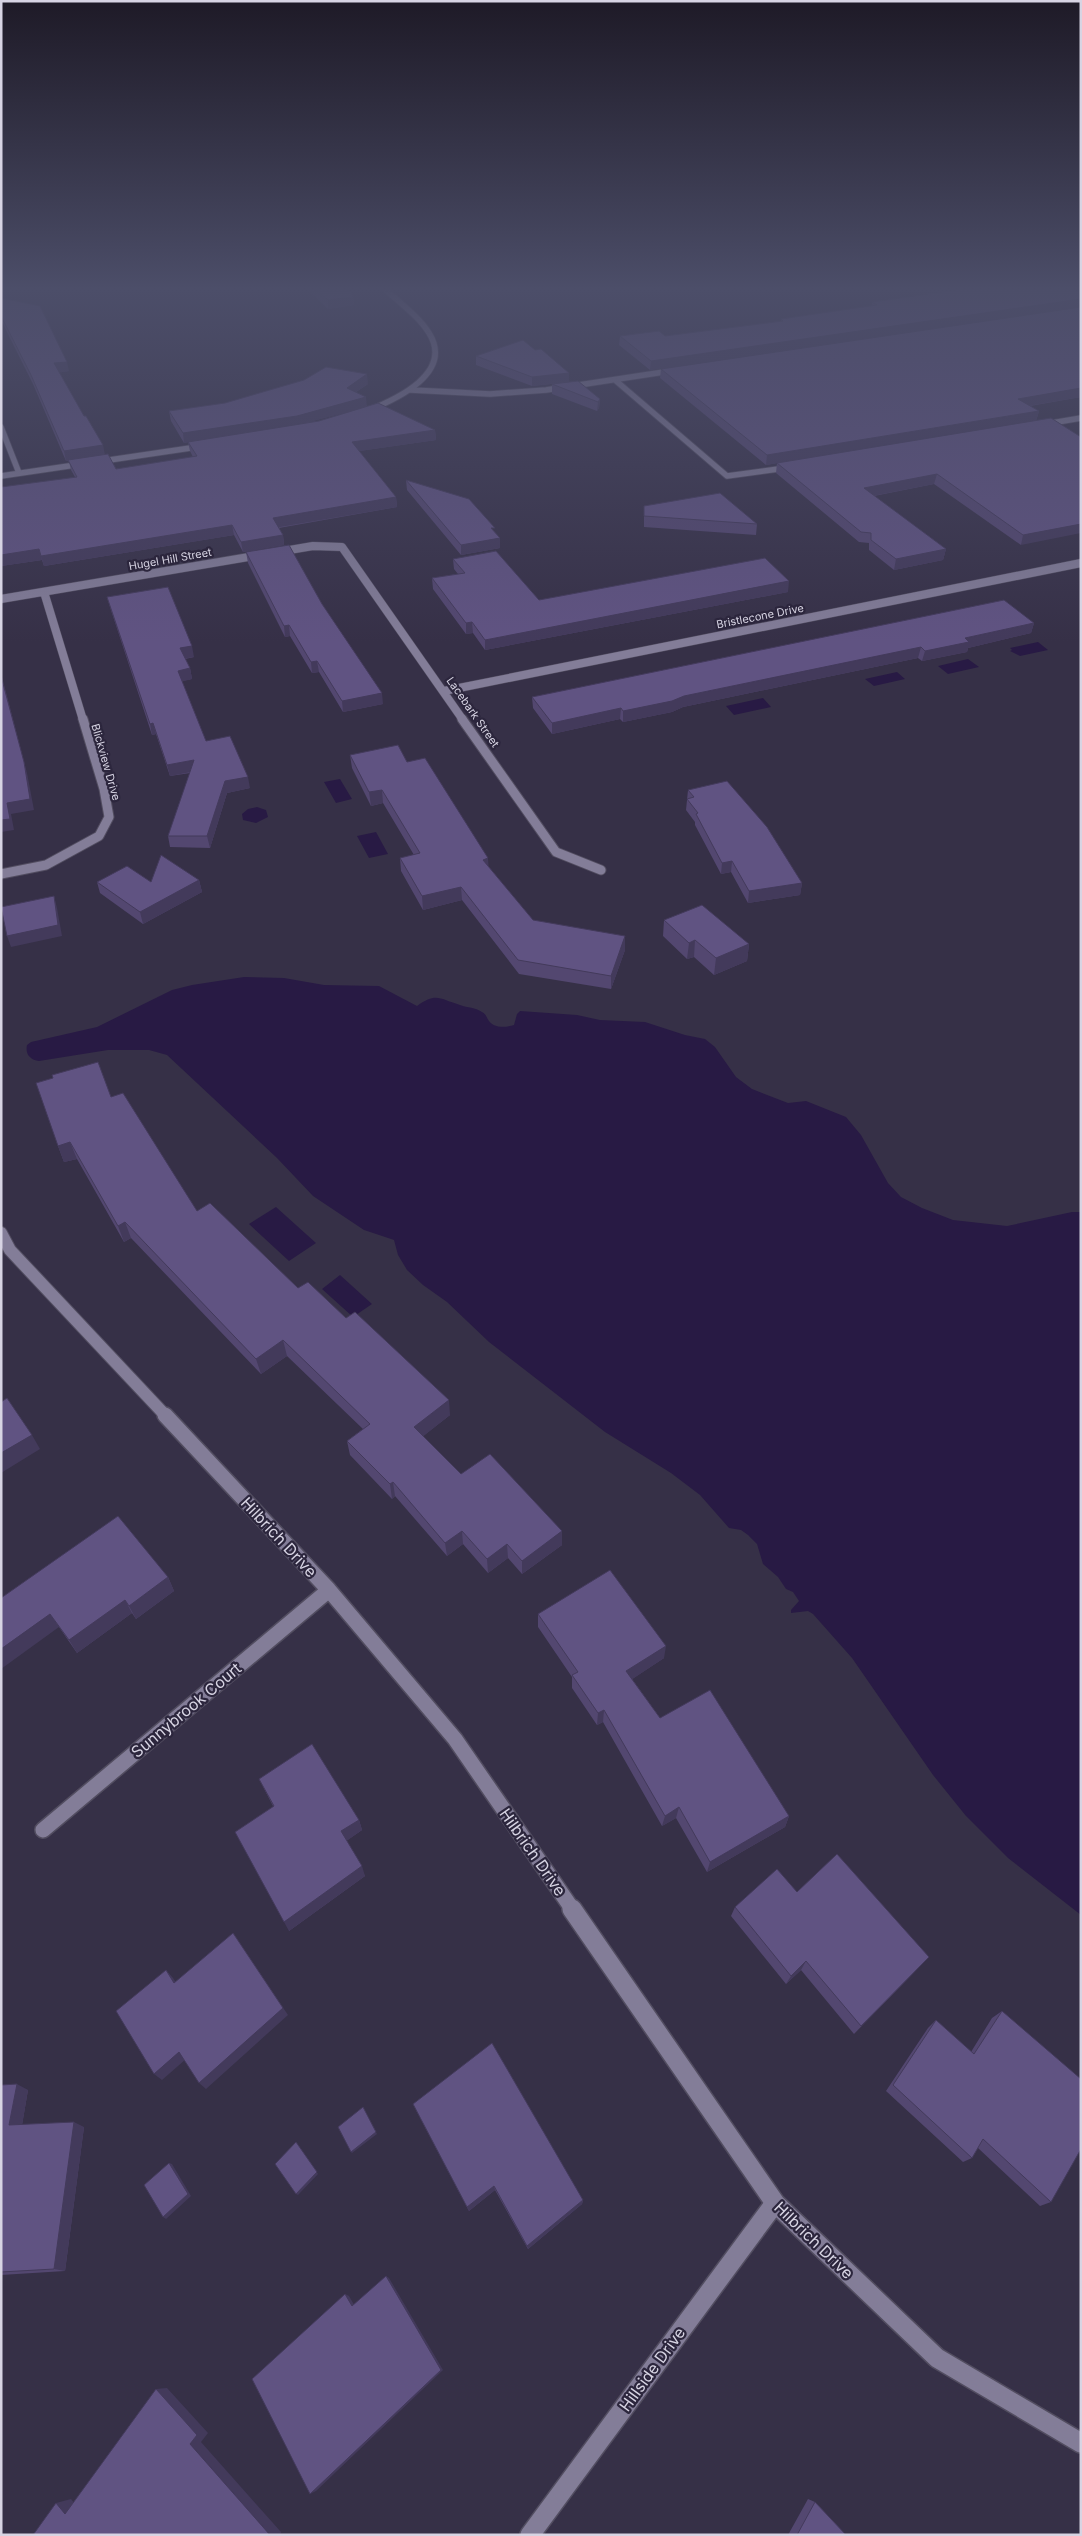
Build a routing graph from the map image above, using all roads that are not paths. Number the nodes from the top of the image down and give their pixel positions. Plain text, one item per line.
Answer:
1 (381, 405) edge
2 (645, 405) edge
3 (363, 412) edge
4 (1081, 418) edge
5 (1032, 426) edge
6 (1, 427) edge
7 (210, 445) edge
8 (798, 466) edge
9 (19, 473) junction
10 (1, 476) edge
11 (342, 547) joint
12 (1081, 563) edge
13 (44, 592) junction
14 (1, 599) edge
15 (444, 691) junction
16 (601, 870) dead end
17 (1, 874) edge
18 (1, 1232) edge
19 (330, 1590) junction
20 (43, 1830) dead end
21 (775, 2203) junction
22 (1081, 2443) edge
23 (530, 2535) edge

1 - 3 street
2 - 8 street
4 - 5 street
6 - 9 street
7 - 9 street
9 - 10 street
11 - 13 street, Hugel Hill Street
11 - 15 street, Lacebark Street
12 - 15 street, Bristlecone Drive
13 - 14 street, Hugel Hill Street
13 - 17 street, Blickview Drive
15 - 16 street, Lacebark Street
18 - 19 street, Hilbrich Drive
19 - 20 street, Sunnybrook Court
19 - 21 street, Hilbrich Drive
21 - 22 street, Hilbrich Drive
21 - 23 street, Hillside Drive

